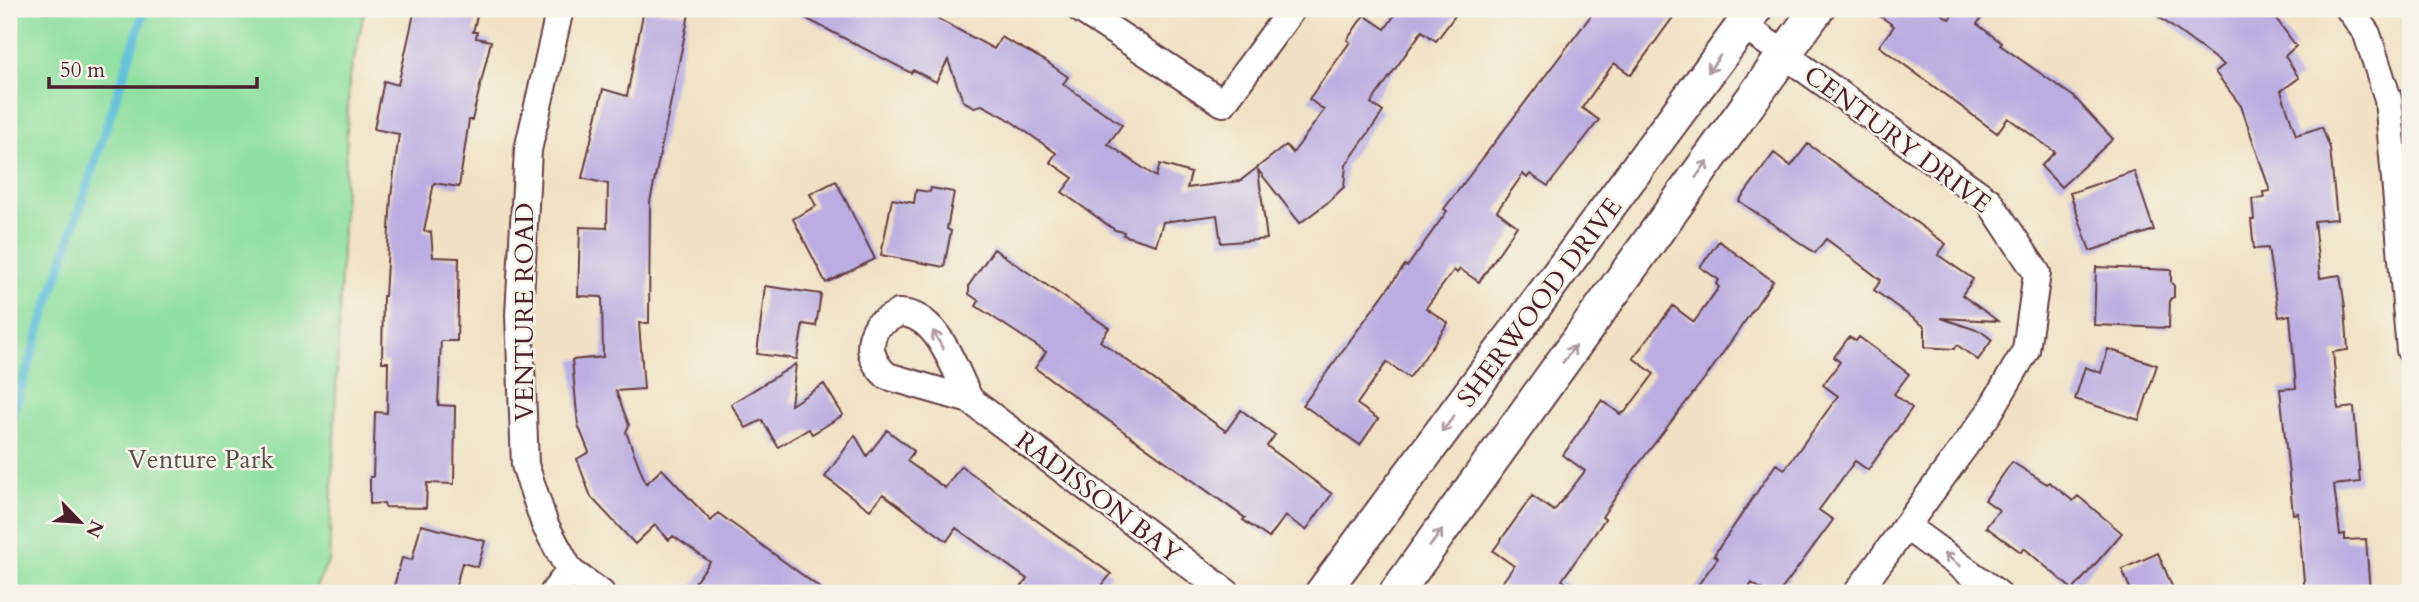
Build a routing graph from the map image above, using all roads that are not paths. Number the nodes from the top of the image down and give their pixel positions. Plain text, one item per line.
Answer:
1 (560, 9) edge
2 (1080, 9) edge
3 (1292, 9) edge
4 (1817, 9) edge
5 (2349, 9) edge
6 (1749, 17) edge
7 (1785, 55) junction
8 (2410, 350) edge
9 (970, 400) dead end
10 (1908, 527) junction
11 (570, 571) junction
12 (1865, 591) edge
13 (553, 593) edge
14 (601, 593) edge
15 (1227, 593) edge
16 (1322, 593) edge
17 (1395, 593) edge
18 (1997, 593) edge

1 - 11 street, VENTURE ROAD
2 - 3 street
4 - 7 street, SHERWOOD DRIVE
5 - 8 street
6 - 7 street, CENTURY DRIVE
6 -> 16 street, SHERWOOD DRIVE
7 - 10 street, CENTURY DRIVE
17 -> 7 street, SHERWOOD DRIVE
9 - 15 street, RADISSON BAY
10 - 12 street, CENTURY DRIVE
18 -> 10 street
11 - 13 street
11 - 14 street, VENTURE ROAD

